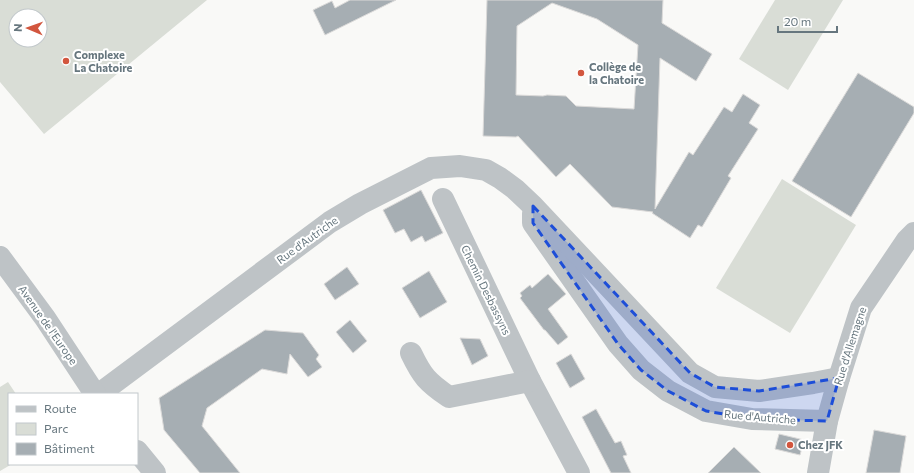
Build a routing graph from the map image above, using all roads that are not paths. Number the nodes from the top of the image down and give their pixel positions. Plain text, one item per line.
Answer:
1 (443, 199) dead end
2 (533, 206) junction
3 (914, 233) edge
4 (0, 257) edge
5 (411, 352) dead end
6 (839, 378) junction
7 (530, 381) junction
8 (94, 393) edge
9 (100, 393) edge
10 (827, 422) junction
11 (138, 451) edge
12 (155, 473) edge
13 (579, 473) edge
14 (818, 473) edge

1 - 7 street, Chemin Desbassyns
2 - 6 street, Rue d'Autriche
2 - 9 street, Rue d'Autriche
2 - 10 street, Rue d'Autriche
3 - 6 street, Rue d'Allemagne
4 - 8 street, Avenue de l'Europe
5 - 7 street
6 - 10 street, Rue d'Allemagne
7 - 13 street, Chemin Desbassyns
10 - 14 street, Rue d'Allemagne
11 - 12 street

